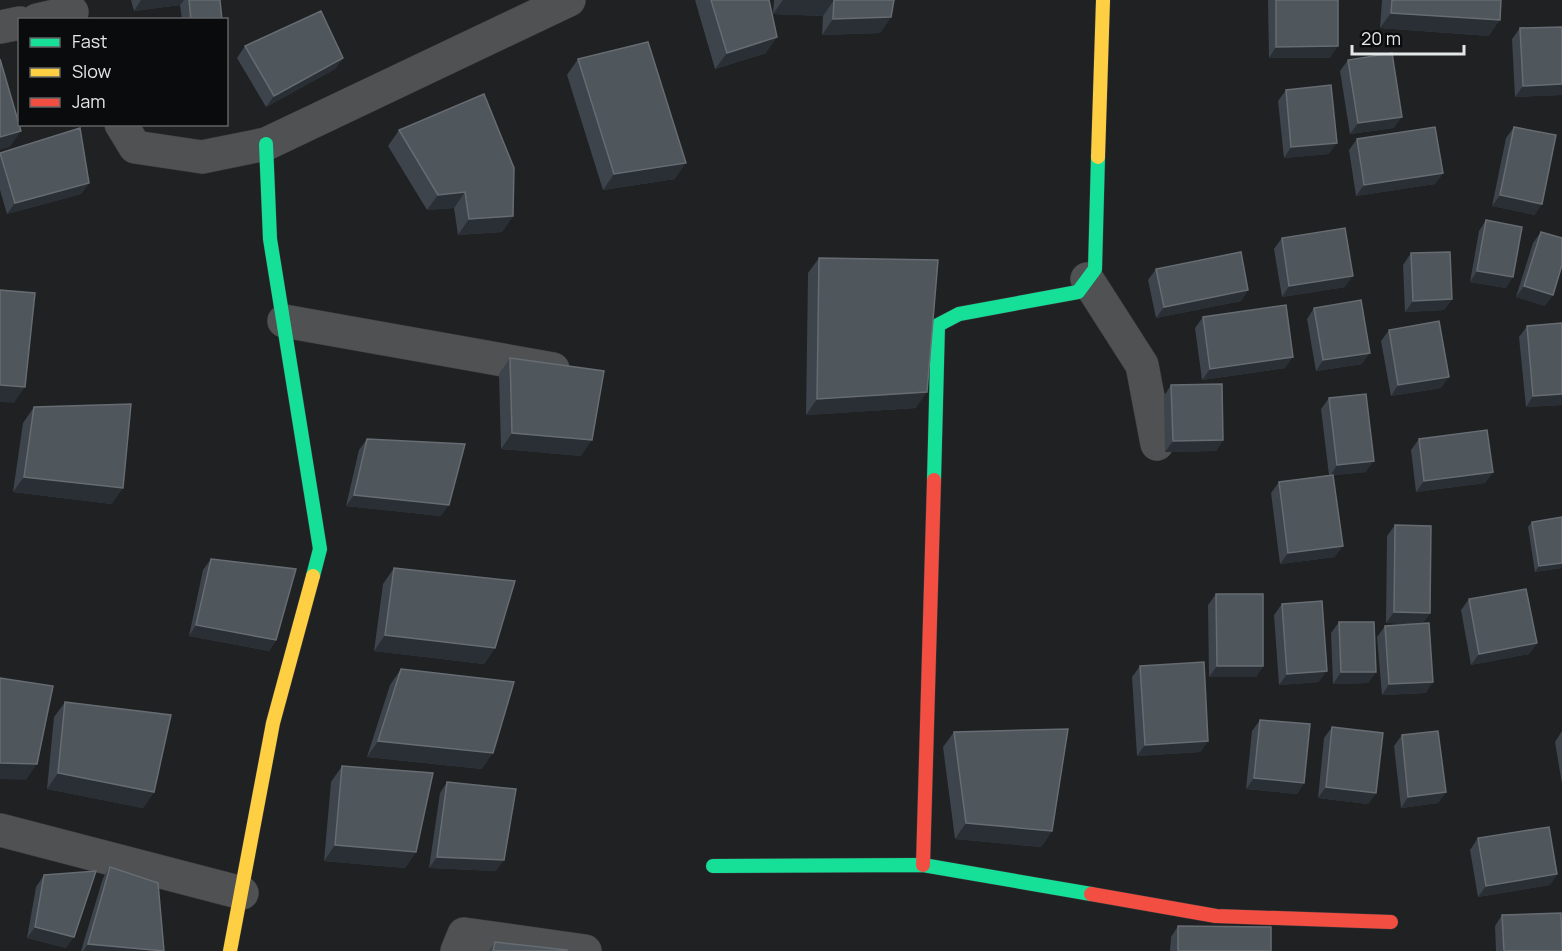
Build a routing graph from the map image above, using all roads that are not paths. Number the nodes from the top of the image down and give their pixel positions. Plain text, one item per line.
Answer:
1 (569, 0) edge
2 (1103, 0) edge
3 (72, 11) edge
4 (45, 18) edge
5 (18, 23) edge
6 (0, 27) edge
7 (122, 126) edge
8 (266, 144) junction
9 (1087, 279) junction
10 (284, 321) junction
11 (572, 373) edge
12 (1157, 444) dead end
13 (0, 830) edge
14 (923, 865) junction
15 (713, 866) dead end
16 (242, 893) junction
17 (1391, 922) dead end
18 (230, 951) edge
19 (457, 951) edge
20 (585, 951) edge

1 - 8 street
2 - 9 street
3 - 4 street
5 - 6 street
7 - 8 street
8 - 10 street
9 - 12 street
9 - 14 street
10 - 11 street
10 - 16 street
13 - 16 street
14 - 15 street
14 - 17 street
16 - 18 street
19 - 20 street

